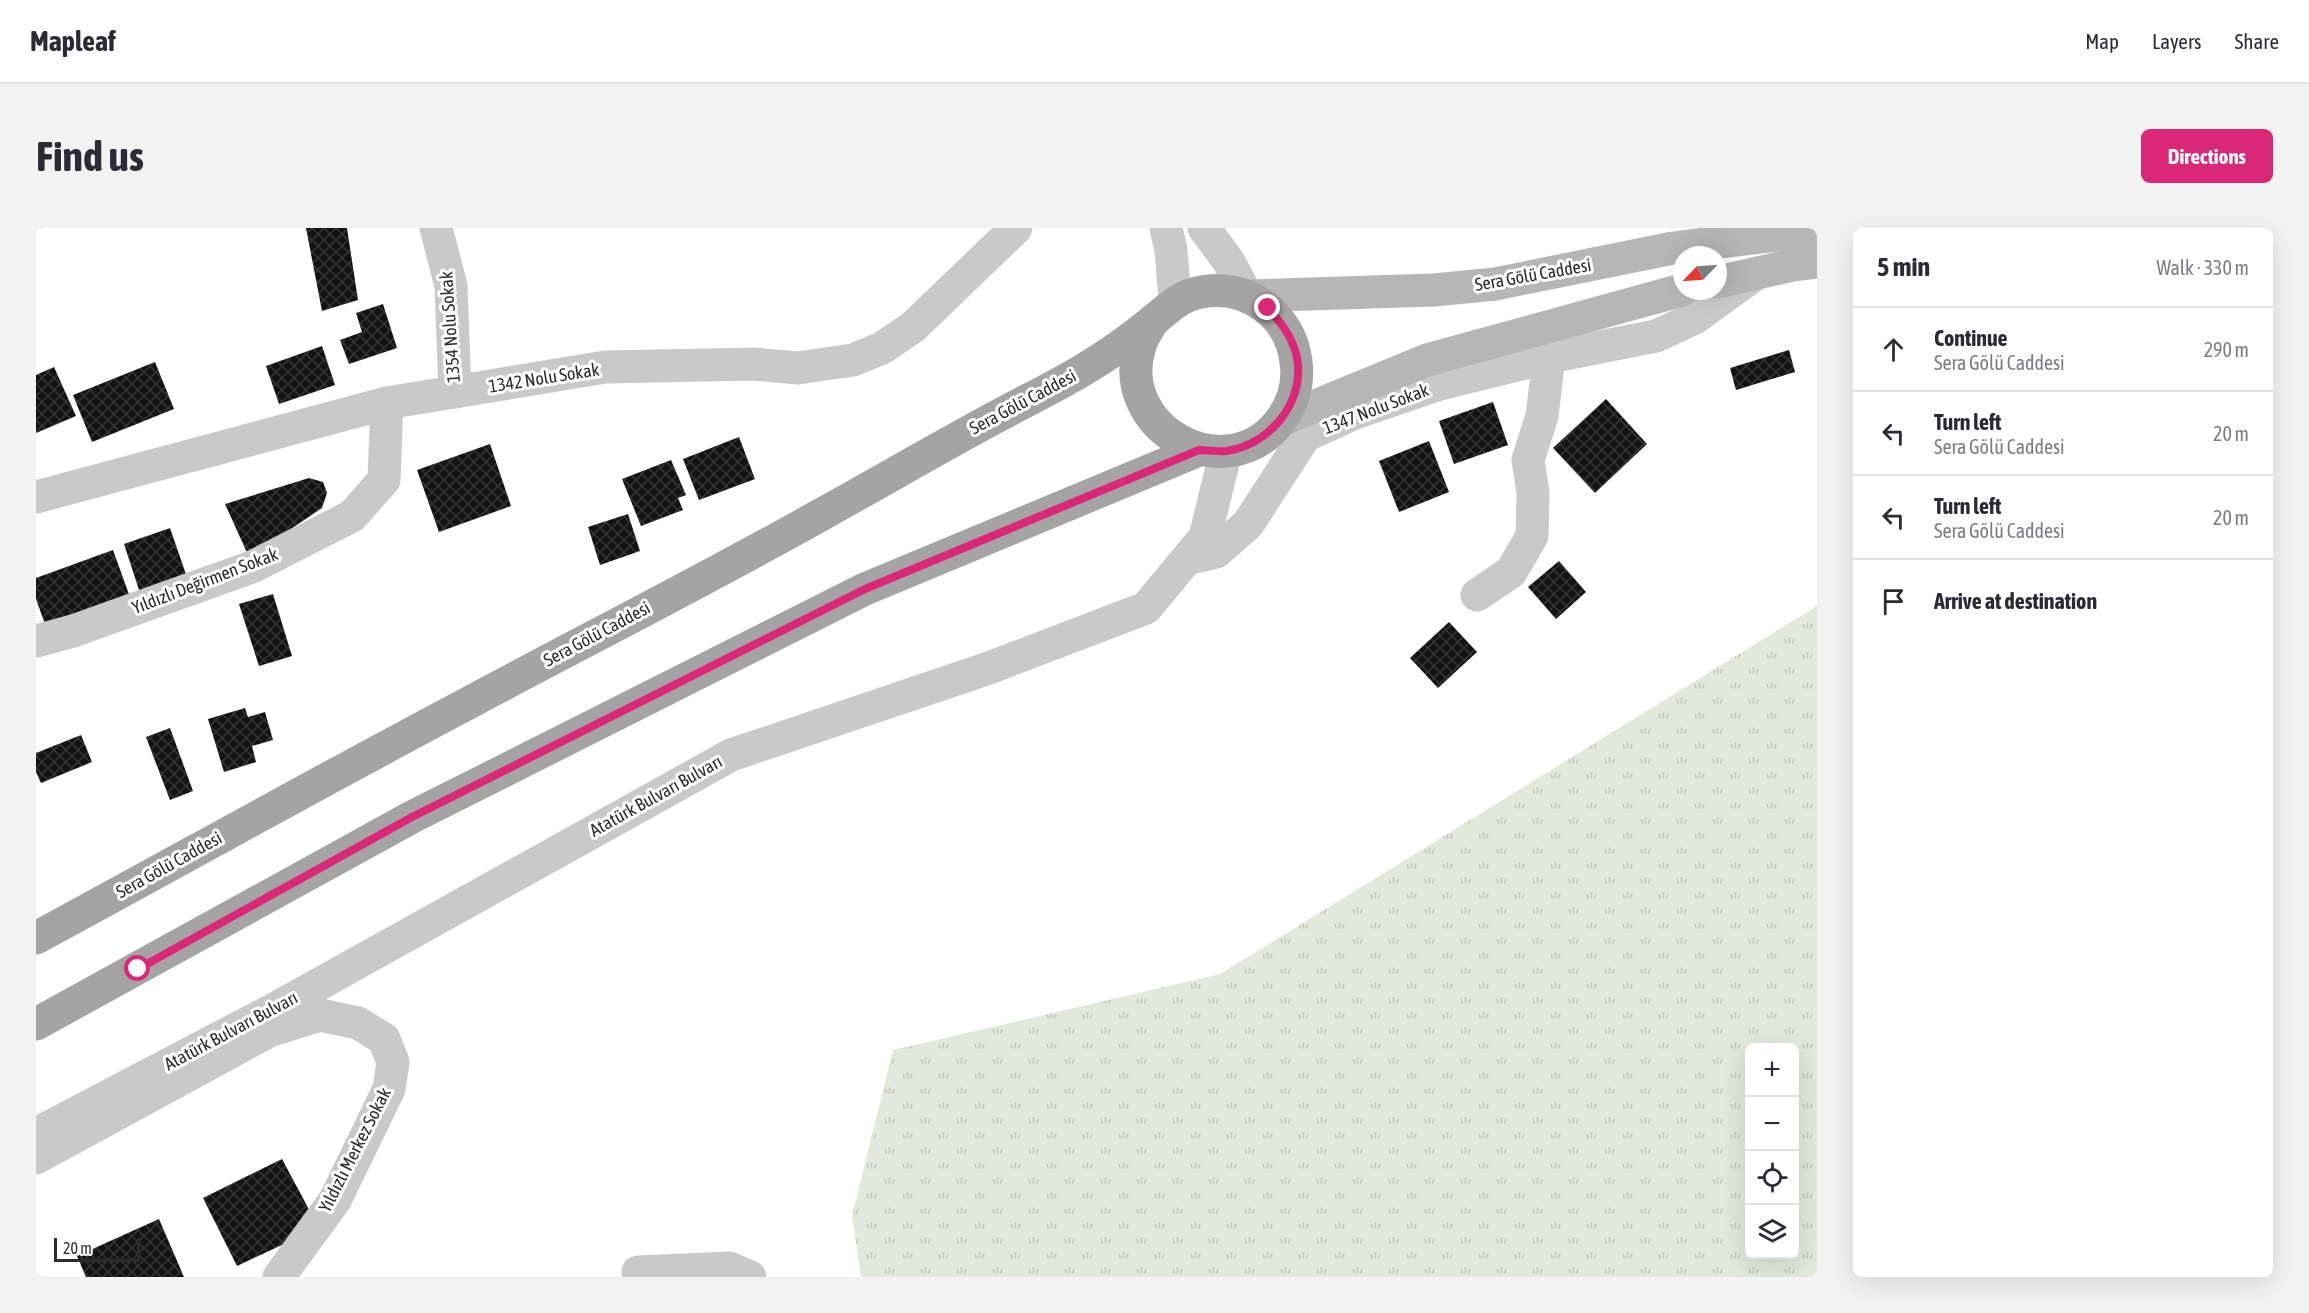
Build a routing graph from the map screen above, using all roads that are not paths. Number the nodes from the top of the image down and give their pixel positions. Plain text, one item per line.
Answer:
1 (436, 228) edge
2 (1016, 228) edge
3 (1166, 228) edge
4 (1204, 228) edge
5 (1817, 230) edge
6 (1817, 262) edge
7 (1757, 273) junction
8 (1727, 280) edge
9 (1673, 292) edge
10 (1247, 296) junction
11 (1163, 312) junction
12 (1549, 357) junction
13 (455, 392) junction
14 (387, 403) junction
15 (1281, 420) junction
16 (1212, 450) junction
17 (36, 497) edge
18 (1187, 559) junction
19 (1477, 595) dead end
20 (36, 641) edge
21 (36, 938) edge
22 (36, 1024) edge
23 (36, 1134) edge
24 (36, 1158) edge
25 (638, 1272) dead end
26 (279, 1277) edge
27 (750, 1277) edge

1 - 13 street, 1354 Nolu Sokak
2 - 13 street, 1342 Nolu Sokak
3 - 11 street
4 - 10 street
5 - 10 main road, Sera Gölü Caddesi
6 - 7 main road
7 - 8 main road
7 - 12 street, 1347 Nolu Sokak
9 - 15 main road, Sera Gölü Caddesi
10 - 11 main road, Sera Gölü Caddesi
10 - 15 main road, Sera Gölü Caddesi
11 - 16 main road
11 - 21 main road, Sera Gölü Caddesi
12 - 18 street, 1347 Nolu Sokak
12 - 19 street
13 - 14 street, 1342 Nolu Sokak
14 - 17 street, 1342 Nolu Sokak
14 - 20 street, Yıldızlı Değirmen Sokak
15 - 16 main road, Sera Gölü Caddesi
16 - 18 street, Atatürk Bulvarı Bulvarı
16 - 22 main road, Sera Gölü Caddesi
18 - 23 street, Atatürk Bulvarı Bulvarı
24 - 26 street, Yıldızlı Merkez Sokak
25 - 27 street

